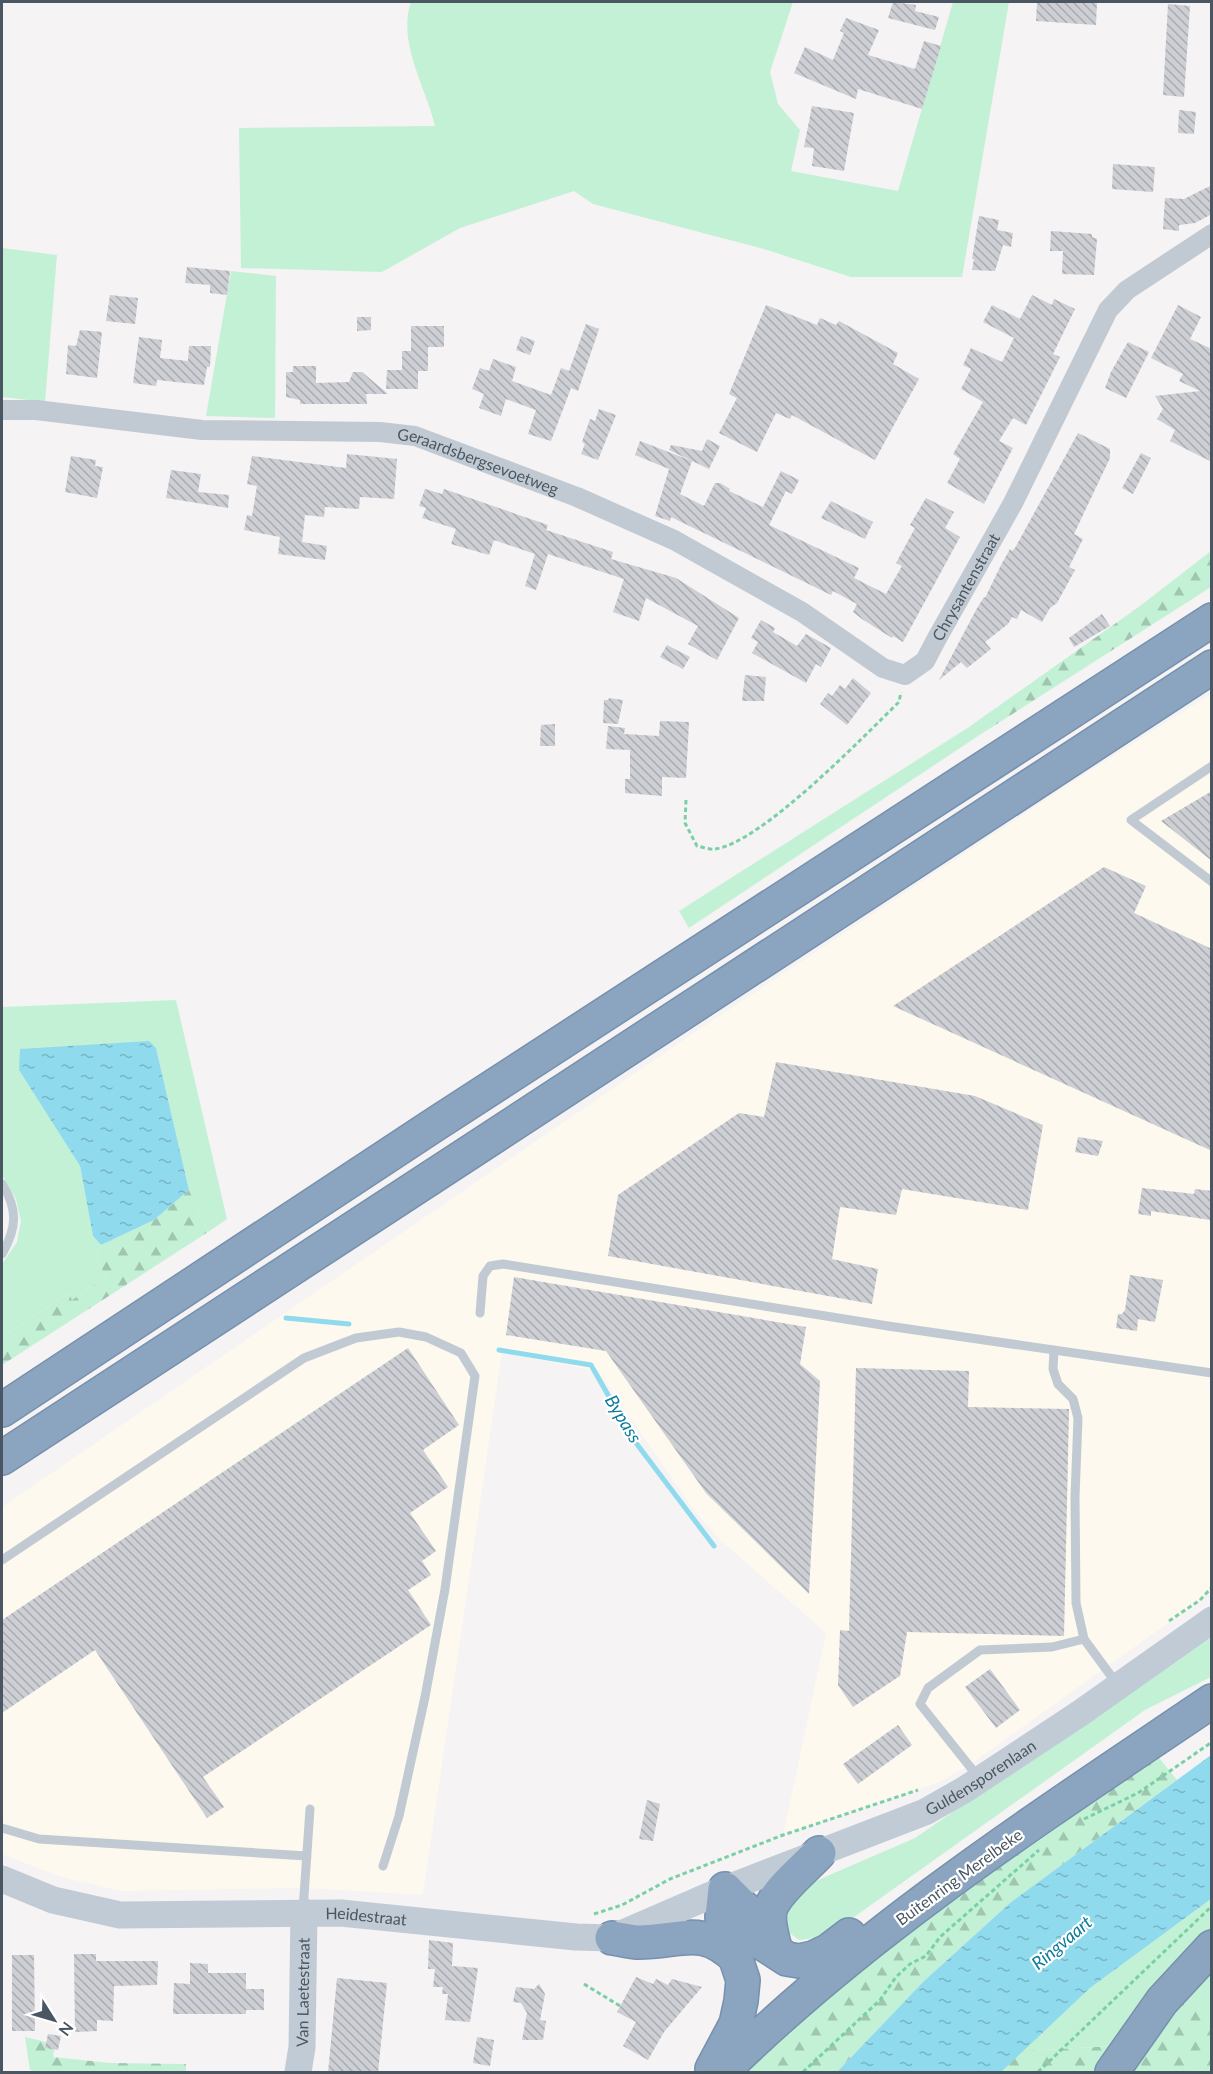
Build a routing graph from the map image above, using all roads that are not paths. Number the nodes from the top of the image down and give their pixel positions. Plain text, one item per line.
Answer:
1 (1212, 234) edge
2 (2, 410) edge
3 (1212, 620) edge
4 (1212, 667) edge
5 (905, 675) joint
6 (1212, 766) edge
7 (1212, 882) edge
8 (2, 1184) edge
9 (2, 1254) edge
10 (480, 1313) dead end
11 (1054, 1350) junction
12 (1212, 1373) edge
13 (2, 1410) edge
14 (2, 1458) edge
15 (2, 1560) edge
16 (1212, 1620) edge
17 (1084, 1639) junction
18 (1118, 1686) junction
19 (1212, 1701) edge
20 (980, 1780) junction
21 (310, 1809) dead end
22 (2, 1828) edge
23 (819, 1853) junction
24 (307, 1856) junction
25 (975, 1863) junction
26 (383, 1866) dead end
27 (2, 1880) edge
28 (725, 1889) junction
29 (304, 1912) junction
30 (612, 1938) junction
31 (1212, 1947) edge
32 (776, 1952) junction
33 (737, 1959) junction
34 (298, 2073) edge
35 (710, 2073) edge
36 (722, 2073) edge
37 (1112, 2073) edge

1 - 5 street, Chrysantenstraat
2 - 5 street, Geraardsbergsevoetweg
3 - 13 highway
4 - 14 highway
6 - 7 lane
8 - 9 lane
10 - 11 lane
11 - 12 lane
11 - 17 lane
15 - 26 lane
16 - 18 main road, Guldensporenlaan
17 - 18 lane
17 - 20 lane
18 - 20 main road, Guldensporenlaan
19 - 25 highway, Buitenring Merelbeke
20 - 23 main road, Guldensporenlaan
21 - 24 lane
22 - 24 lane
23 - 28 main road, Guldensporenlaan
23 - 32 highway
24 - 29 lane
25 - 32 highway
25 - 36 highway, Buitenring Merelbeke
27 - 29 main road, Heidestraat
28 - 30 main road, Heidestraat
28 - 32 highway
28 - 33 highway
29 - 30 main road, Heidestraat
29 - 34 main road, Van Laetestraat
30 - 33 highway
31 - 37 highway
33 - 35 highway

